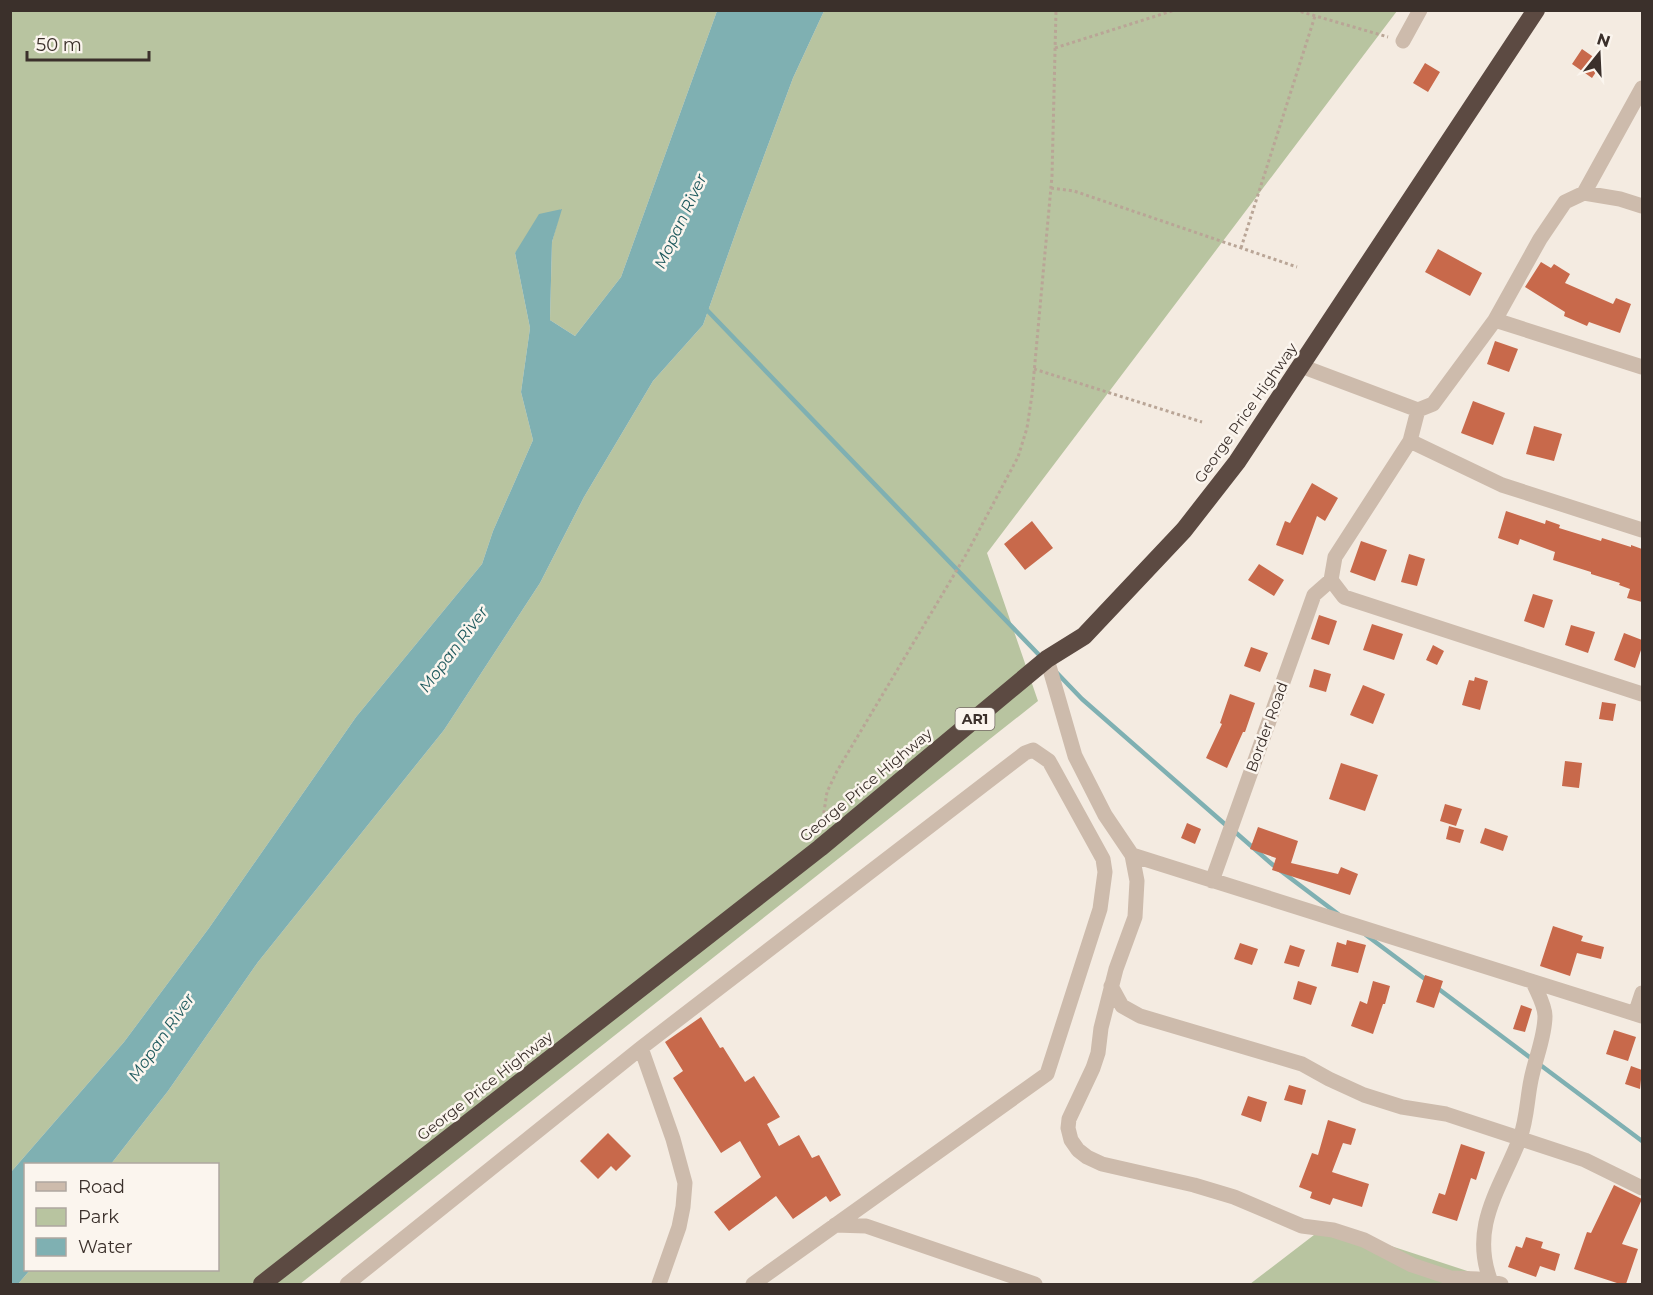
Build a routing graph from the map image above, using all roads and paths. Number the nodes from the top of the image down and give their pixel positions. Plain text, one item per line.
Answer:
1 (1056, 10) edge
2 (1176, 10) edge
3 (1295, 10) edge
4 (1420, 10) edge
5 (1536, 10) edge
6 (1315, 16) junction
7 (1403, 41) joint
8 (1055, 48) junction
9 (1642, 88) edge
10 (1051, 188) junction
11 (1584, 193) junction
12 (1642, 206) edge
13 (1241, 248) junction
14 (1297, 267) dead end
15 (1495, 320) junction
16 (1301, 366) junction
17 (1642, 367) edge
18 (1034, 369) junction
19 (1418, 410) junction
20 (1202, 422) dead end
21 (1410, 441) junction
22 (1642, 530) edge
23 (1331, 580) junction
24 (1047, 659) junction
25 (1642, 694) edge
26 (820, 848) junction
27 (1132, 855) junction
28 (1212, 881) junction
29 (1533, 982) junction
30 (1111, 986) junction
31 (1642, 993) edge
32 (1639, 1015) edge
33 (641, 1048) junction
34 (1520, 1138) junction
35 (1642, 1188) edge
36 (835, 1225) junction
37 (1496, 1283) edge
38 (262, 1284) edge
39 (347, 1284) edge
40 (659, 1284) edge
41 (753, 1284) edge
42 (1035, 1284) edge

1 - 8 path
2 - 8 path
3 - 6 path
4 - 7 street
5 - 16 highway, George Price Highway / AR1
6 - 7 path
6 - 13 path
8 - 10 path
9 - 11 street
10 - 13 path
10 - 18 path
11 - 12 street
11 - 15 street
13 - 14 path
15 - 17 street
15 - 19 street
16 - 19 street
16 - 24 highway, George Price Highway / AR1
18 - 20 path
18 - 26 path
19 - 21 street
21 - 22 street
21 - 23 street
23 - 25 street
23 - 28 street, Border Road
24 - 26 highway, George Price Highway / AR1
24 - 27 street
26 - 38 highway, George Price Highway / AR1
27 - 28 street
27 - 30 street
28 - 29 street
29 - 32 street
29 - 34 street
30 - 34 street
30 - 37 street
31 - 32 street
33 - 36 street
33 - 39 street
33 - 40 street
34 - 35 street
34 - 37 street
36 - 41 street
36 - 42 street

